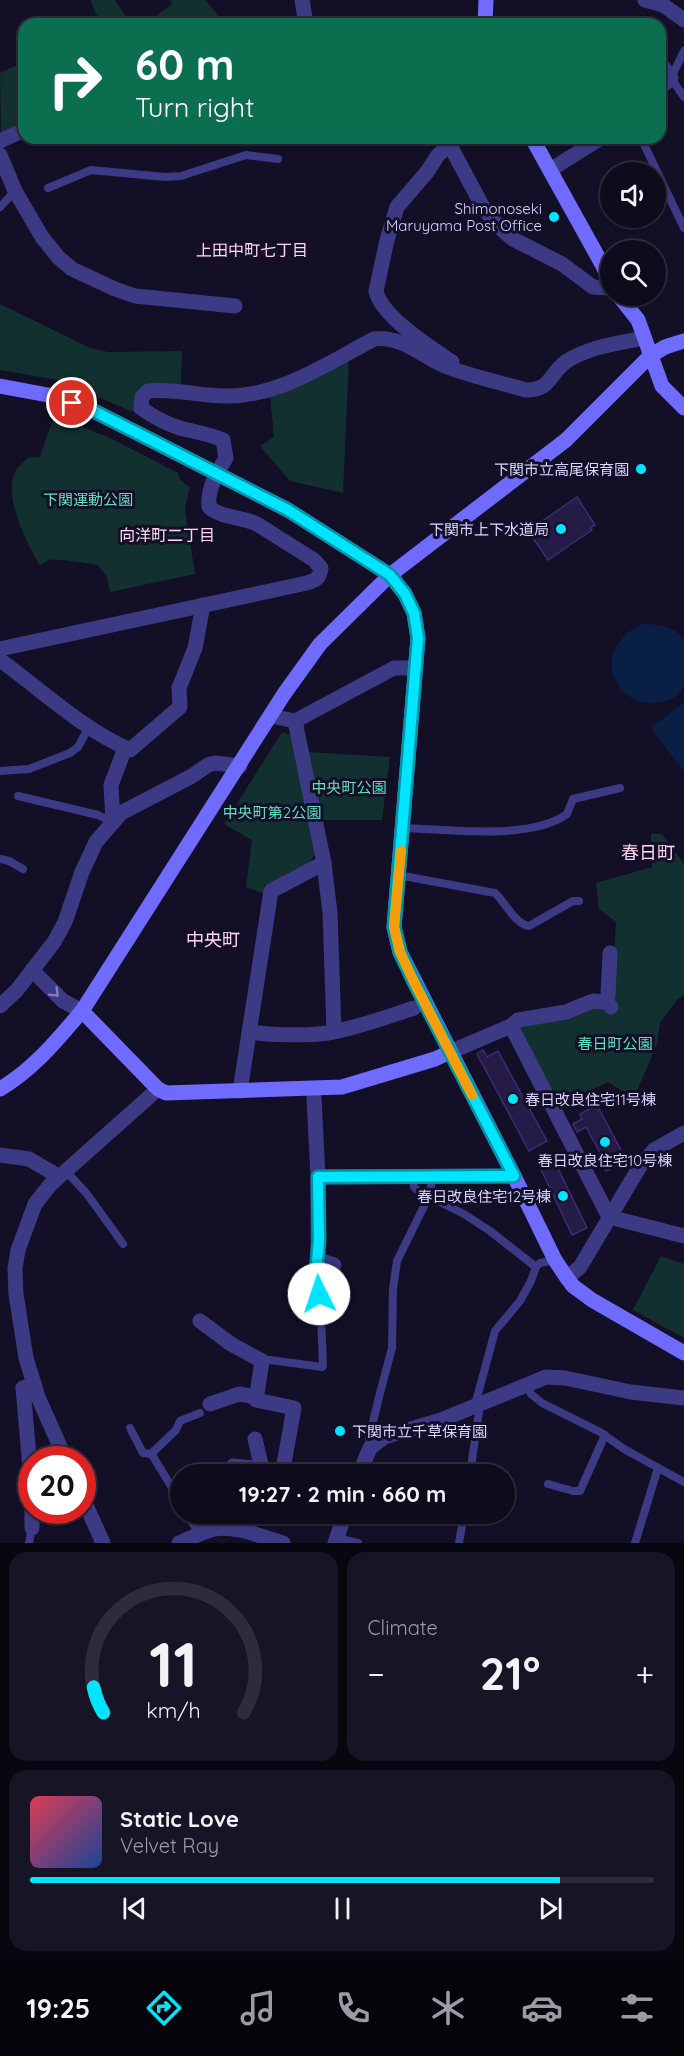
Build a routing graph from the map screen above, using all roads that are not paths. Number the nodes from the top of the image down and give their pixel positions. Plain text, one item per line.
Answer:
1 (302, 0) edge
2 (486, 0) edge
3 (645, 0) edge
4 (305, 18) edge
5 (484, 18) edge
6 (684, 20) edge
7 (684, 51) edge
8 (666, 83) edge
9 (684, 97) edge
10 (18, 133) edge
11 (0, 141) edge
12 (446, 144) edge
13 (449, 144) edge
14 (535, 144) edge
15 (591, 144) edge
16 (644, 144) edge
17 (0, 155) edge
18 (278, 159) dead end
19 (550, 170) junction
20 (48, 188) dead end
21 (15, 191) junction
22 (0, 207) edge
23 (684, 228) edge
24 (600, 261) edge
25 (600, 287) edge
26 (235, 306) dead end
27 (627, 306) edge
28 (644, 338) junction
29 (684, 341) edge
30 (650, 356) junction
31 (472, 375) junction
32 (0, 386) edge
33 (684, 408) edge
34 (217, 473) junction
35 (390, 575) junction
36 (203, 605) junction
37 (0, 649) edge
38 (0, 660) edge
39 (415, 668) junction
40 (271, 716) junction
41 (295, 721) junction
42 (88, 727) junction
43 (125, 748) junction
44 (240, 766) junction
45 (0, 771) edge
46 (620, 788) dead end
47 (18, 796) dead end
48 (113, 822) junction
49 (402, 828) junction
50 (2, 863) edge
51 (324, 863) junction
52 (23, 869) dead end
53 (398, 875) junction
54 (579, 901) dead end
55 (610, 953) dead end
56 (32, 970) junction
57 (0, 1006) edge
58 (414, 1008) dead end
59 (82, 1011) junction
60 (511, 1026) junction
61 (334, 1031) junction
62 (249, 1032) junction
63 (450, 1052) junction
64 (0, 1089) edge
65 (158, 1089) junction
66 (240, 1091) junction
67 (314, 1098) dead end
68 (684, 1133) edge
69 (0, 1155) edge
70 (62, 1173) junction
71 (413, 1176) junction
72 (433, 1176) junction
73 (514, 1176) junction
74 (318, 1177) junction
75 (429, 1196) junction
76 (609, 1217) junction
77 (684, 1236) edge
78 (123, 1244) dead end
79 (318, 1260) junction
80 (555, 1260) junction
81 (334, 1265) dead end
82 (536, 1267) junction
83 (567, 1278) junction
84 (320, 1289) joint
85 (200, 1321) dead end
86 (684, 1353) edge
87 (262, 1362) junction
88 (34, 1383) junction
89 (526, 1385) junction
90 (257, 1396) junction
91 (684, 1398) edge
92 (477, 1406) junction
93 (205, 1409) joint
94 (130, 1428) dead end
95 (605, 1435) junction
96 (255, 1440) dead end
97 (28, 1446) edge
98 (60, 1446) edge
99 (370, 1448) junction
100 (151, 1454) junction
101 (262, 1464) edge
102 (284, 1464) edge
103 (363, 1464) edge
104 (471, 1464) edge
105 (658, 1468) junction
106 (684, 1482) edge
107 (548, 1484) dead end
108 (170, 1485) edge
109 (95, 1524) edge
110 (193, 1524) edge
111 (342, 1524) edge
112 (462, 1524) edge
113 (199, 1534) junction
114 (336, 1540) edge
115 (103, 1543) edge
116 (179, 1543) edge
117 (283, 1543) edge
118 (358, 1543) edge
119 (459, 1543) edge
120 (635, 1543) edge

1 - 4 street
2 - 5 street
3 - 6 street
7 - 8 lane
8 - 9 lane
10 - 11 street
12 - 31 street
13 - 25 street
14 - 19 street
15 - 19 street
16 - 23 lane
17 - 21 street
18 - 20 lane
19 - 24 street
21 - 22 lane
21 - 26 street
27 - 28 street
28 - 30 street
28 - 31 street
29 - 30 street
30 - 33 street
30 - 35 street
31 - 34 street
32 - 34 street
34 - 35 street
34 - 36 street
35 - 39 street
35 - 40 street
36 - 37 street
36 - 43 street
38 - 42 street
39 - 41 street
39 - 49 street
40 - 41 street
40 - 44 street
41 - 51 street
42 - 43 street
42 - 45 lane
43 - 48 street
44 - 48 street
44 - 59 street
46 - 49 lane
47 - 48 lane
48 - 56 street
49 - 53 street
50 - 52 lane
51 - 61 street
51 - 62 street
53 - 54 lane
53 - 63 street
55 - 60 street
56 - 57 street
56 -> 59 street
58 - 61 street
59 - 64 street
59 - 65 street
60 - 63 street
60 - 76 street
61 - 62 street
62 - 66 street
63 - 66 street
63 - 73 street
65 - 66 street
65 - 70 street
67 - 74 street
68 - 76 street
69 - 70 street
70 - 78 lane
70 - 88 street
71 - 72 street
71 - 74 street
71 - 75 lane
72 - 73 street
72 - 75 lane
73 - 80 street
74 - 79 street
75 - 82 lane
75 - 99 lane
76 - 77 street
76 - 83 street
79 - 81 street
79 - 84 street
80 - 82 lane
80 - 83 street
82 - 92 lane
83 - 86 street
84 - 87 lane
85 - 87 street
87 - 90 street
88 - 97 street
88 - 98 street
89 - 91 street
89 - 92 street
89 - 95 lane
90 - 93 street
90 - 102 street
92 - 99 street
92 - 104 lane
93 - 100 lane
94 - 100 lane
95 - 105 lane
95 - 107 lane
96 - 101 street
99 - 103 street
100 - 108 lane
105 - 106 lane
105 - 120 lane
109 - 115 street
110 - 113 lane
111 - 114 street
112 - 119 lane
113 - 116 street
113 - 117 street
114 - 118 lane

